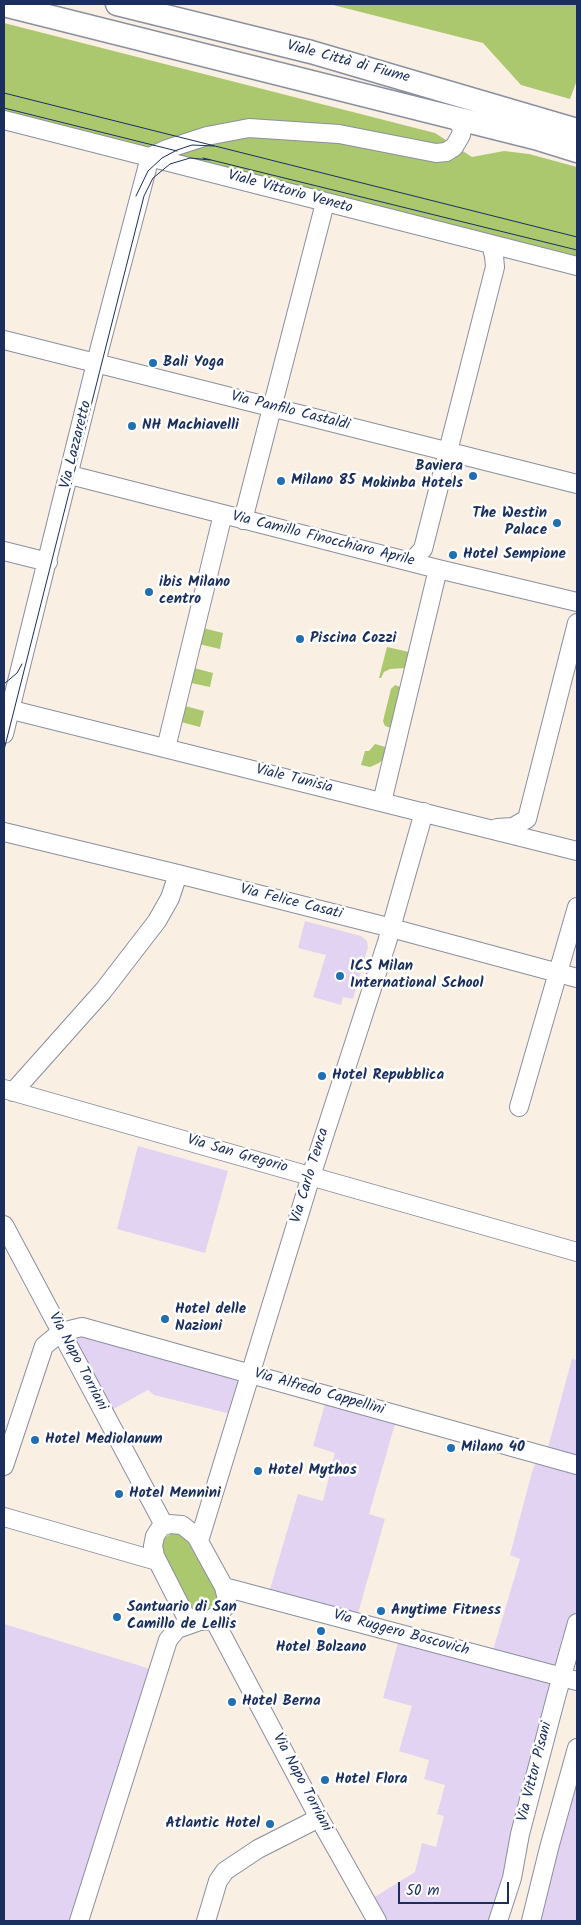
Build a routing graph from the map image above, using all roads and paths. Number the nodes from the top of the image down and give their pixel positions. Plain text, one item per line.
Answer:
1 (117, 4) edge
2 (4, 5) edge
3 (456, 118) junction
4 (4, 120) edge
5 (574, 126) edge
6 (577, 151) edge
7 (150, 157) junction
8 (325, 203) junction
9 (491, 245) junction
10 (577, 266) edge
11 (4, 340) edge
12 (96, 364) junction
13 (273, 408) junction
14 (447, 451) junction
15 (70, 475) junction
16 (577, 484) edge
17 (223, 514) junction
18 (244, 520) junction
19 (4, 551) edge
20 (48, 562) junction
21 (411, 562) junction
22 (438, 569) junction
23 (577, 602) edge
24 (577, 623) edge
25 (6, 709) edge
26 (4, 734) edge
27 (166, 748) junction
28 (382, 802) junction
29 (424, 812) junction
30 (527, 819) junction
31 (491, 828) junction
32 (4, 832) edge
33 (569, 849) edge
34 (178, 874) junction
35 (577, 907) edge
36 (391, 928) junction
37 (559, 973) junction
38 (577, 978) edge
39 (8, 1090) edge
40 (519, 1107) dead end
41 (311, 1176) junction
42 (4, 1225) edge
43 (577, 1252) edge
44 (61, 1332) junction
45 (250, 1373) junction
46 (4, 1466) edge
47 (577, 1466) edge
48 (4, 1517) edge
49 (164, 1525) junction
50 (199, 1540) junction
51 (157, 1561) junction
52 (224, 1587) junction
53 (205, 1620) junction
54 (577, 1623) edge
55 (570, 1679) edge
56 (577, 1748) edge
57 (319, 1818) junction
58 (79, 1921) edge
59 (206, 1921) edge
60 (377, 1921) edge
61 (498, 1921) edge
62 (531, 1921) edge

1 - 5 main road, Viale Città di Fiume
2 - 3 main road, Viale Città di Fiume
3 - 6 main road, Viale Città di Fiume
3 - 7 street
4 - 7 street, Viale Vittorio Veneto
7 - 8 street, Viale Vittorio Veneto
7 - 12 street, Via Lazzaretto
8 - 9 street, Viale Vittorio Veneto
8 - 13 street
9 - 10 street, Viale Vittorio Veneto
9 - 14 street
11 - 12 street, Via Panfilo Castaldi
12 - 13 street, Via Panfilo Castaldi
12 - 15 street, Via Lazzaretto
13 - 14 street, Via Panfilo Castaldi
13 - 18 street
14 - 16 street, Via Panfilo Castaldi
14 - 21 street
15 - 17 street, Via Camillo Finocchiaro Aprile
15 - 20 street, Via Lazzaretto
17 - 18 street, Via Camillo Finocchiaro Aprile
17 - 27 street
18 - 21 street, Via Camillo Finocchiaro Aprile
19 - 20 street
20 - 25 street, Via Lazzaretto
21 - 22 street, Via Camillo Finocchiaro Aprile
22 - 23 street, Via Camillo Finocchiaro Aprile
22 - 28 street
24 - 30 street
25 - 26 street, Via Lazzaretto
25 - 27 street, Viale Tunisia
27 - 28 street, Viale Tunisia
28 - 29 street, Viale Tunisia
29 - 31 street, Viale Tunisia
29 - 36 street, Via Carlo Tenca
30 - 31 street
30 - 33 street
31 - 33 street, Viale Tunisia
32 - 34 street, Via Felice Casati
34 - 36 street, Via Felice Casati
34 - 39 street
35 - 37 street
36 - 37 street, Via Felice Casati
36 - 41 street, Via Carlo Tenca
37 - 38 street, Via Felice Casati
37 - 40 street
39 - 41 street, Via San Gregorio
41 - 43 street, Via San Gregorio
41 - 45 street, Via Carlo Tenca
42 - 44 street, Via Napo Torriani
44 - 45 street, Via Alfredo Cappellini
44 - 46 street
44 - 49 street, Via Napo Torriani
45 - 47 street, Via Alfredo Cappellini
45 - 50 street, Via Carlo Tenca
48 - 51 street
49 - 50 street
49 - 51 street
50 - 52 street
51 - 53 street, Via Napo Torriani
52 - 53 street
52 - 55 street, Via Ruggero Boscovich
53 - 57 street, Via Napo Torriani
53 - 58 street
54 - 55 street, Via Vittor Pisani
55 - 61 street, Via Vittor Pisani
56 - 62 street, Via Vittor Pisani
57 - 59 street
57 - 60 street, Via Napo Torriani

